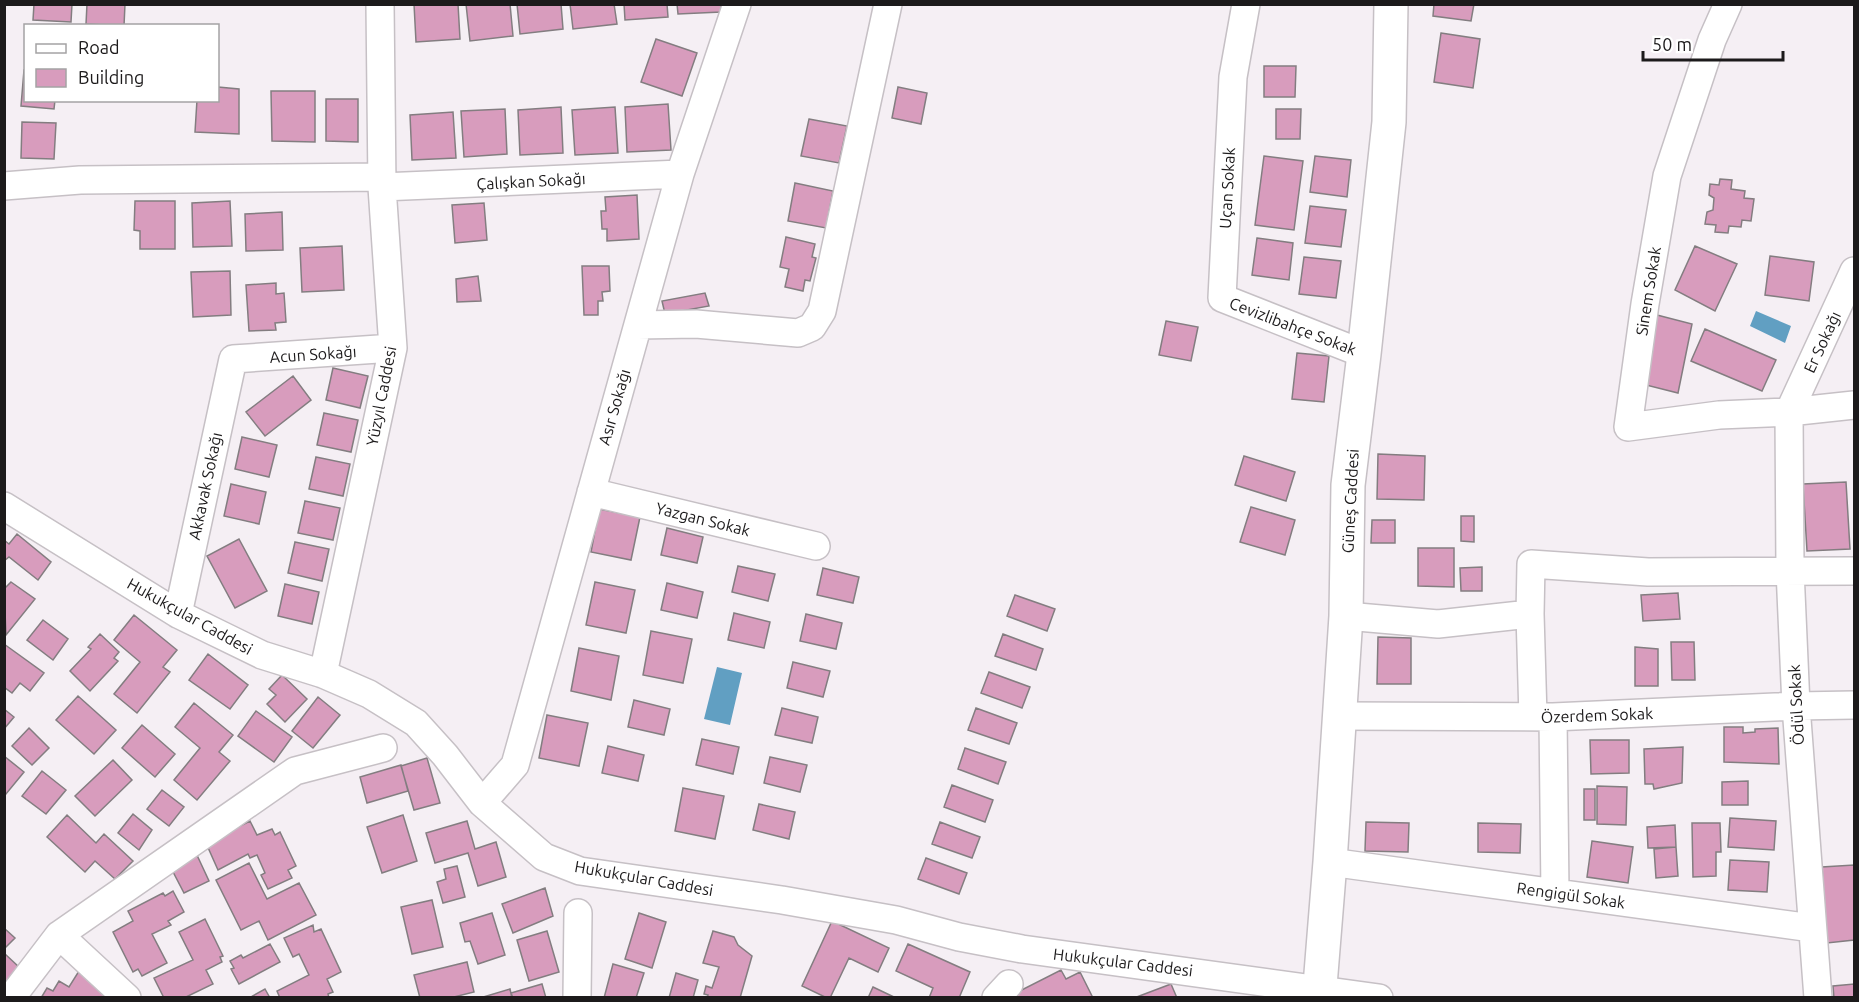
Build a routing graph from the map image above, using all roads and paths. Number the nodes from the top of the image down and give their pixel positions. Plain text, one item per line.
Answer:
1 (380, 4) edge
2 (737, 4) edge
3 (888, 4) edge
4 (1246, 4) edge
5 (1391, 4) edge
6 (1728, 4) edge
7 (680, 174) junction
8 (382, 182) junction
9 (4, 186) edge
10 (1854, 271) edge
11 (1222, 298) joint
12 (638, 325) junction
13 (393, 348) junction
14 (1364, 354) junction
15 (233, 359) joint
16 (1854, 405) edge
17 (1789, 412) junction
18 (591, 492) junction
19 (4, 506) edge
20 (816, 546) dead end
21 (1790, 570) junction
22 (1854, 571) edge
23 (178, 614) junction
24 (1530, 614) junction
25 (1346, 616) junction
26 (323, 674) junction
27 (1854, 705) edge
28 (1796, 706) junction
29 (1340, 716) junction
30 (1543, 717) junction
31 (383, 748) dead end
32 (482, 803) junction
33 (1330, 862) junction
34 (1555, 893) junction
35 (579, 913) dead end
36 (1812, 928) junction
37 (59, 935) junction
38 (1319, 993) edge
39 (10, 998) edge
40 (127, 998) edge
41 (577, 998) edge
42 (1380, 998) edge
43 (1818, 998) edge

1 - 8 street, Yüzyıl Caddesi
2 - 7 street, Asır Sokağı
3 - 12 street
4 - 11 street, Uçan Sokak
5 - 14 main road, Güneş Caddesi
6 - 17 street, Sinem Sokak
7 - 8 street, Çalışkan Sokağı
7 - 12 street, Asır Sokağı
8 - 9 street, Çalışkan Sokağı
8 - 13 street, Yüzyıl Caddesi
10 - 17 street, Er Sokağı
11 - 14 street, Cevizlibahçe Sokak
12 - 18 street, Asır Sokağı
13 - 15 street, Acun Sokağı
13 - 26 street, Yüzyıl Caddesi
14 - 25 main road, Güneş Caddesi
15 - 23 street, Akkavak Sokağı
16 - 17 street
17 - 21 street, Ödül Sokak
18 - 20 street, Yazgan Sokak
18 - 32 street, Asır Sokağı
19 - 23 street, Hukukçular Caddesi
21 - 22 street
21 - 24 street
21 - 28 street, Ödül Sokak
23 - 26 street, Hukukçular Caddesi
24 - 25 street
24 - 30 street
25 - 29 main road, Güneş Caddesi
26 - 32 street, Hukukçular Caddesi
27 - 28 street, Özerdem Sokak
28 - 30 street, Özerdem Sokak
28 - 36 street, Ödül Sokak
29 - 30 street, Özerdem Sokak
29 - 33 main road, Güneş Caddesi
30 - 34 street
31 - 37 street
32 - 38 street, Hukukçular Caddesi
33 - 34 street, Rengigül Sokak
33 - 38 main road, Güneş Caddesi
34 - 36 street, Rengigül Sokak
35 - 41 street
36 - 43 street, Ödül Sokak
37 - 39 street
37 - 40 street
38 - 42 street, Hukukçular Caddesi

